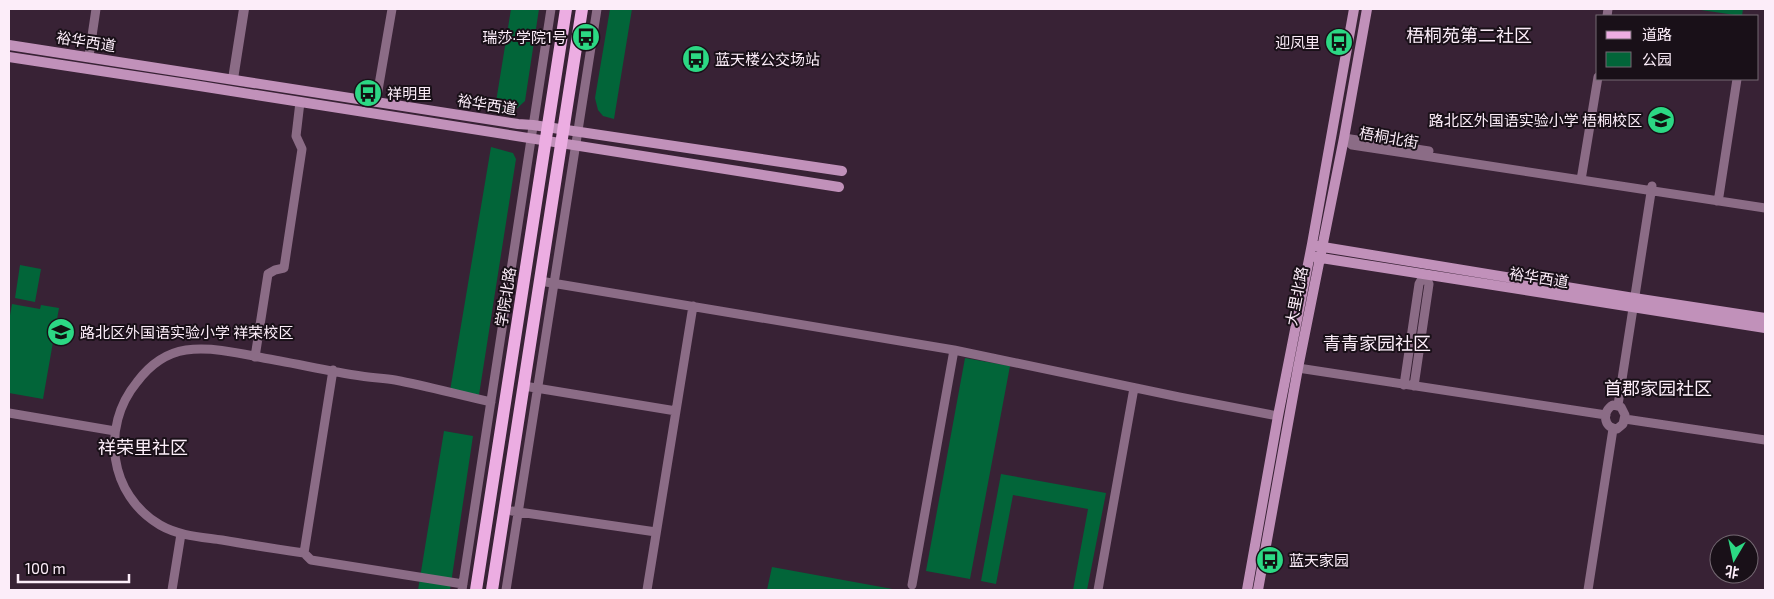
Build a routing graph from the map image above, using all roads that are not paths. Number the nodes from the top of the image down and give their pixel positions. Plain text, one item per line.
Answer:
1 (96, 9) edge
2 (244, 9) edge
3 (392, 9) edge
4 (551, 9) edge
5 (566, 9) edge
6 (582, 9) edge
7 (598, 9) edge
8 (1354, 9) edge
9 (1367, 9) edge
10 (9, 45) edge
11 (89, 56) junction
12 (9, 57) edge
13 (233, 79) junction
14 (1597, 80) edge
15 (1737, 80) edge
16 (302, 90) junction
17 (300, 102) junction
18 (376, 102) junction
19 (534, 125) junction
20 (548, 127) junction
21 (563, 130) junction
22 (578, 132) junction
23 (1344, 138) junction
24 (532, 140) junction
25 (545, 142) junction
26 (561, 145) junction
27 (576, 147) junction
28 (842, 171) dead end
29 (1581, 178) junction
30 (839, 187) dead end
31 (1652, 188) junction
32 (1718, 198) junction
33 (1765, 203) edge
34 (1765, 208) edge
35 (1317, 246) junction
36 (1314, 257) junction
37 (1424, 275) junction
38 (540, 281) junction
39 (554, 283) junction
40 (1633, 303) junction
41 (693, 306) junction
42 (1765, 318) edge
43 (1765, 328) edge
44 (954, 350) junction
45 (255, 357) junction
46 (1298, 368) junction
47 (333, 370) junction
48 (1404, 385) junction
49 (524, 386) junction
50 (1414, 386) junction
51 (1134, 388) junction
52 (538, 389) junction
53 (491, 402) junction
54 (1618, 405) junction
55 (676, 411) junction
56 (9, 413) edge
57 (1606, 415) junction
58 (1278, 416) junction
59 (1625, 420) junction
60 (1614, 429) junction
61 (114, 431) junction
62 (1765, 440) edge
63 (475, 505) junction
64 (488, 507) junction
65 (504, 510) junction
66 (518, 512) junction
67 (656, 532) junction
68 (181, 534) junction
69 (304, 554) junction
70 (912, 585) dead end
71 (463, 587) edge
72 (172, 590) edge
73 (476, 590) edge
74 (492, 590) edge
75 (506, 590) edge
76 (646, 590) edge
77 (1098, 590) edge
78 (1247, 590) edge
79 (1258, 590) edge
80 (1588, 590) edge

1 - 11 street
2 - 13 street
3 - 18 street
4 - 19 street
5 - 20 main road, 学院北路
6 - 21 main road
7 - 22 street
8 - 35 main road, 大里北路
9 - 23 main road, 大里北路
10 - 11 main road, 裕华西道
11 - 13 main road, 裕华西道
12 - 17 main road, 裕华西道
13 - 16 main road, 裕华西道
14 - 29 street
15 - 32 street
16 - 17 main road
16 - 18 main road, 裕华西道
17 - 24 main road, 裕华西道
17 - 45 street
18 - 19 main road, 裕华西道
19 - 20 main road, 裕华西道
19 - 24 street
20 - 21 main road, 裕华西道
20 - 25 main road, 学院北路
21 - 22 main road, 裕华西道
21 - 26 main road
22 - 27 street
22 - 28 main road, 裕华西道
23 - 29 street, 梧桐北街
23 - 35 main road, 大里北路
24 - 25 main road, 裕华西道
24 - 53 street
25 - 26 main road, 裕华西道
25 - 64 main road, 学院北路
26 - 27 main road, 裕华西道
26 - 38 main road
27 - 30 main road, 裕华西道
27 - 39 street
29 - 31 street, 梧桐北街
31 - 32 street, 梧桐北街
31 - 40 street
32 - 33 street, 梧桐北街
32 - 34 street, 梧桐北街
35 - 36 main road, 大里北路
35 - 40 main road, 裕华西道
36 - 37 main road, 裕华西道
36 - 46 main road, 大里北路
36 - 58 main road, 大里北路
37 - 40 main road, 裕华西道
37 - 48 street
37 - 50 street
38 - 39 street
38 - 49 main road
39 - 41 street
39 - 52 street
40 - 42 main road, 裕华西道
40 - 43 main road, 裕华西道
40 - 54 street
41 - 44 street
41 - 55 street
44 - 51 street
44 - 70 street
45 - 47 street
45 - 61 street
46 - 48 street
46 - 79 main road, 大里北路
47 - 53 street
47 - 69 street
48 - 50 street
49 - 52 street
49 - 65 main road
50 - 57 street
51 - 58 street
51 - 77 street
52 - 55 street
52 - 66 street
53 - 63 street
54 - 57 street
54 - 59 street
55 - 67 street
56 - 61 street
57 - 60 street
58 - 78 main road, 大里北路
59 - 60 street
59 - 62 street
60 - 80 street
61 - 68 street
63 - 64 street
63 - 71 street
64 - 65 main road
64 - 73 main road, 学院北路
65 - 66 street
65 - 74 main road
66 - 67 street
66 - 75 street
67 - 76 street
68 - 69 street
68 - 72 street
69 - 71 street

